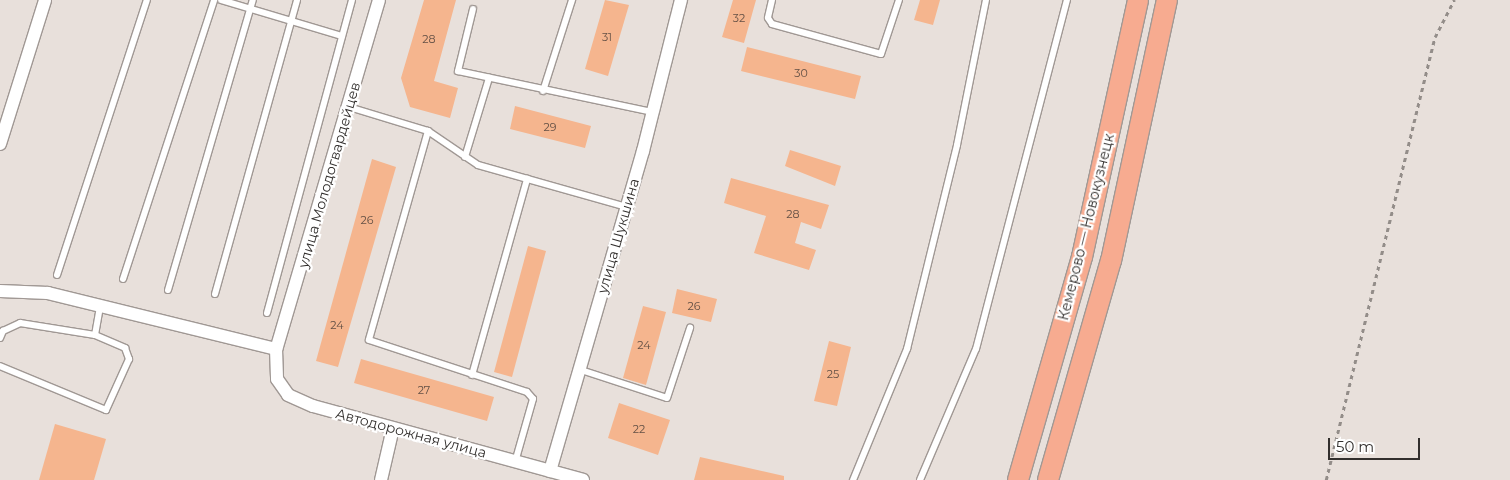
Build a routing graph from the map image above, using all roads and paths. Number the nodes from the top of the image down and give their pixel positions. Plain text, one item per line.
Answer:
1 (45, 0) edge
2 (147, 0) edge
3 (214, 0) edge
4 (221, 0) edge
5 (254, 0) edge
6 (297, 0) edge
7 (352, 0) edge
8 (379, 0) edge
9 (572, 0) edge
10 (681, 0) edge
11 (772, 0) edge
12 (898, 0) edge
13 (986, 0) edge
14 (1067, 0) edge
15 (1138, 0) edge
16 (1167, 0) edge
17 (1454, 0) edge
18 (251, 9) junction
19 (473, 9) dead end
20 (290, 23) junction
21 (342, 36) junction
22 (489, 78) junction
23 (543, 91) junction
24 (349, 107) junction
25 (652, 112) junction
26 (428, 131) junction
27 (0, 144) edge
28 (465, 157) junction
29 (527, 179) junction
30 (626, 206) junction
31 (57, 275) dead end
32 (123, 279) dead end
33 (168, 290) dead end
34 (0, 291) edge
35 (215, 294) dead end
36 (101, 305) junction
37 (266, 314) dead end
38 (690, 328) dead end
39 (95, 335) junction
40 (0, 338) edge
41 (276, 349) junction
42 (0, 366) edge
43 (581, 370) junction
44 (472, 374) junction
45 (393, 428) junction
46 (515, 462) junction
47 (550, 470) junction
48 (381, 480) edge
49 (583, 480) edge
50 (853, 480) edge
51 (920, 480) edge
52 (1018, 480) edge
53 (1048, 480) edge
54 (1326, 480) edge

1 - 27 street
2 - 31 lane
3 - 32 lane
4 - 18 lane
5 - 18 lane
6 - 20 lane
7 - 21 lane
8 - 24 street, улица Молодогвардейцев
9 - 23 lane
10 - 25 street, улица Шукшина
11 - 12 lane
13 - 50 lane
14 - 51 lane
15 - 52 highway, Кемерово — Новокузнецк
16 - 53 highway, Кемерово — Новокузнецк
17 - 54 path
18 - 20 lane
18 - 33 lane
19 - 22 lane
20 - 21 lane
20 - 35 lane
21 - 37 lane
22 - 23 lane
22 - 28 lane
23 - 25 lane
24 - 26 lane
24 - 41 street, улица Молодогвардейцев
25 - 30 street, улица Шукшина
26 - 28 lane
26 - 44 lane
28 - 29 lane
29 - 30 lane
29 - 44 lane
30 - 43 street, улица Шукшина
34 - 36 street
36 - 39 lane
36 - 41 street
38 - 43 lane
39 - 40 lane
39 - 42 lane
41 - 45 street, Автодорожная улица
43 - 47 street, улица Шукшина
44 - 46 lane
45 - 46 street, Автодорожная улица
45 - 48 street
46 - 47 street, Автодорожная улица
47 - 49 street, Автодорожная улица

